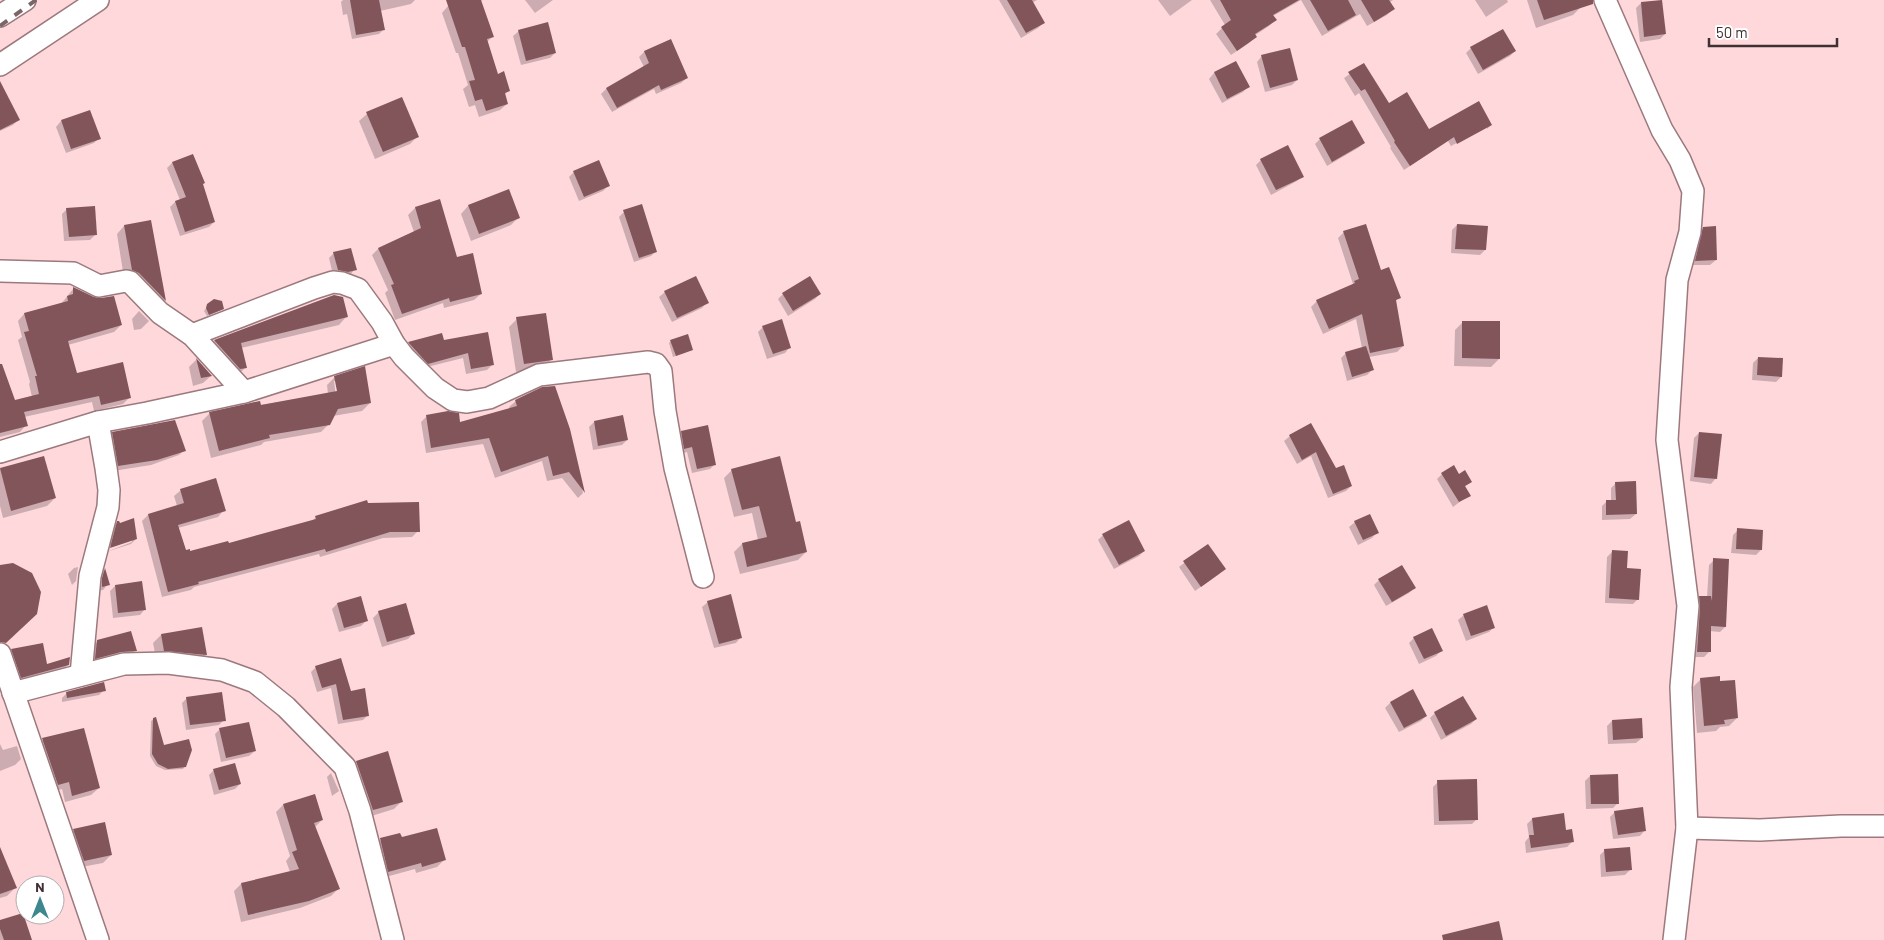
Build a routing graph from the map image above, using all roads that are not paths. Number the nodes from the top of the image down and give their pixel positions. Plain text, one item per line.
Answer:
1 (25, 0) edge
2 (98, 0) edge
3 (1605, 0) edge
4 (0, 16) edge
5 (0, 65) edge
6 (0, 270) edge
7 (192, 335) junction
8 (394, 344) junction
9 (244, 392) junction
10 (98, 422) junction
11 (0, 452) edge
12 (703, 577) dead end
13 (0, 654) edge
14 (81, 675) junction
15 (13, 693) junction
16 (1884, 826) edge
17 (1687, 828) junction
18 (98, 940) edge
19 (393, 940) edge
20 (1674, 940) edge

1 - 4 street
2 - 5 street
3 - 17 street
6 - 7 street
7 - 8 street
7 - 9 street
8 - 9 street
8 - 12 street
9 - 10 street
10 - 11 street
10 - 14 street
13 - 15 street
14 - 15 street
14 - 19 street
15 - 18 street
16 - 17 street
17 - 20 street

